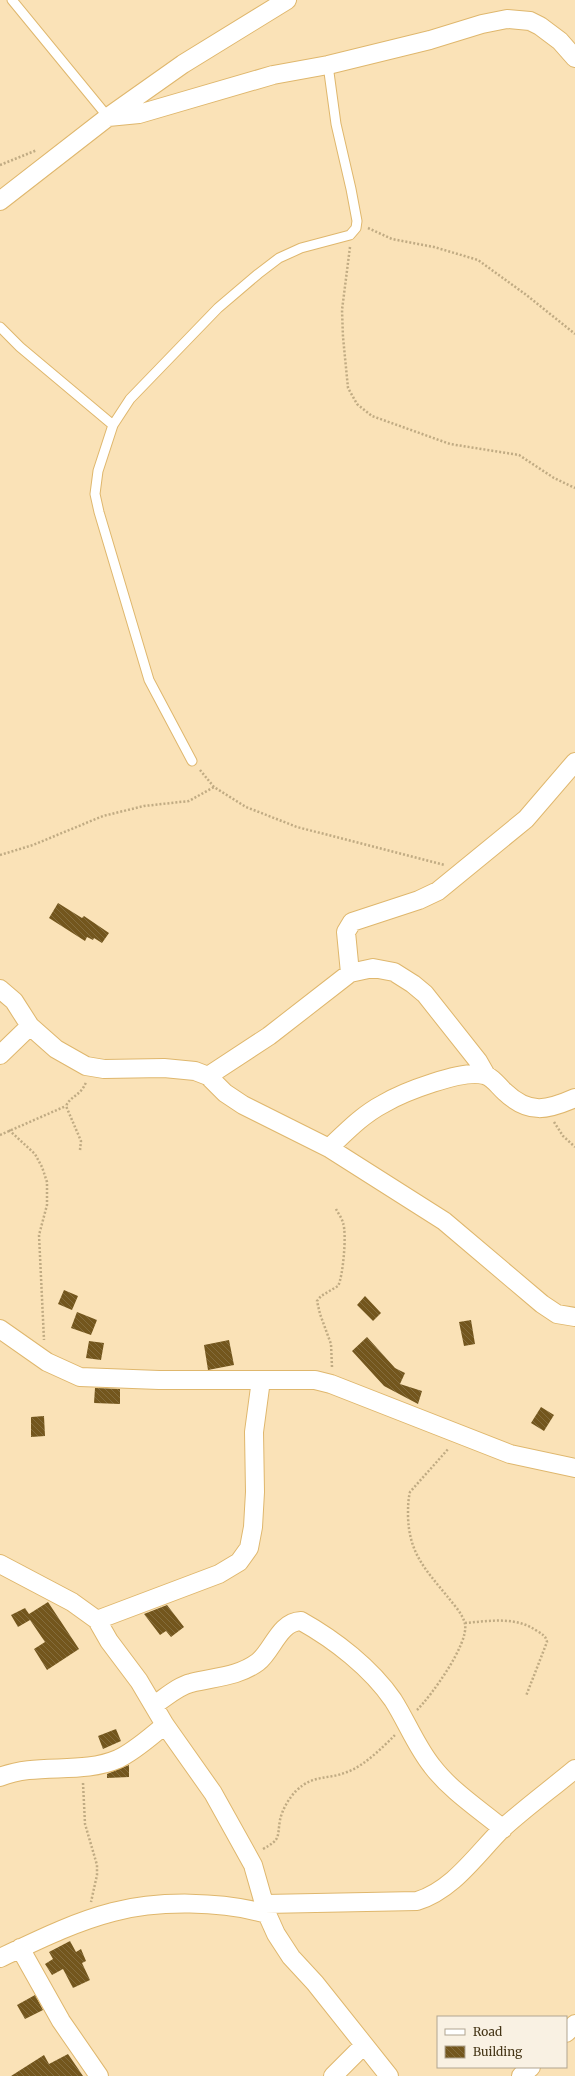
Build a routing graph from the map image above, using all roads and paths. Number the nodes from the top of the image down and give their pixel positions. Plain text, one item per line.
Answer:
1 (12, 0) edge
2 (287, 0) edge
3 (575, 58) edge
4 (328, 64) junction
5 (108, 117) junction
6 (0, 201) edge
7 (357, 221) junction
8 (350, 235) junction
9 (0, 327) edge
10 (575, 334) edge
11 (113, 425) junction
12 (575, 488) edge
13 (192, 761) joint
14 (575, 762) edge
15 (214, 786) junction
16 (0, 855) edge
17 (462, 870) junction
18 (350, 973) junction
19 (0, 989) edge
20 (30, 1026) junction
21 (0, 1055) edge
22 (86, 1066) junction
23 (486, 1075) junction
24 (208, 1076) junction
25 (575, 1098) edge
26 (66, 1106) junction
27 (545, 1110) junction
28 (9, 1130) junction
29 (0, 1135) edge
30 (575, 1147) edge
31 (329, 1148) junction
32 (80, 1150) dead end
33 (336, 1209) dead end
34 (575, 1317) edge
35 (0, 1329) edge
36 (47, 1362) junction
37 (261, 1380) junction
38 (331, 1384) junction
39 (460, 1435) junction
40 (575, 1468) edge
41 (0, 1564) edge
42 (97, 1620) junction
43 (465, 1623) junction
44 (526, 1696) dead end
45 (154, 1704) junction
46 (406, 1722) junction
47 (165, 1724) junction
48 (83, 1766) junction
49 (575, 1769) edge
50 (0, 1777) edge
51 (503, 1829) junction
52 (253, 1865) junction
53 (266, 1909) junction
54 (92, 1918) junction
55 (20, 1948) junction
56 (0, 1958) edge
57 (575, 2024) edge
58 (567, 2032) edge
59 (364, 2045) junction
60 (530, 2068) edge
61 (98, 2076) edge
62 (333, 2076) edge
63 (389, 2076) edge
64 (521, 2076) edge

1 - 5 lane
2 - 5 street
3 - 4 street
4 - 5 street
4 - 7 lane
5 - 6 street
7 - 8 lane
7 - 10 path
8 - 11 lane
8 - 12 path
9 - 11 lane
11 - 13 lane
13 - 15 path
14 - 17 street
15 - 16 path
15 - 17 path
17 - 18 street
18 - 23 street
18 - 24 street
19 - 20 street
20 - 21 street
20 - 22 street
22 - 24 street
22 - 26 path
23 - 27 street
23 - 31 street
24 - 31 street
25 - 27 street
26 - 28 path
26 - 32 path
27 - 30 path
28 - 29 path
28 - 36 path
31 - 34 street
33 - 38 path
35 - 36 street
36 - 37 street
37 - 38 street
37 - 42 street
38 - 39 street
39 - 40 street
39 - 43 path
41 - 42 street
42 - 45 street
43 - 44 path
43 - 46 path
45 - 46 street
45 - 47 street
46 - 51 street
46 - 52 path
47 - 48 street
47 - 52 street
48 - 50 street
48 - 54 path
49 - 51 street
51 - 53 street
52 - 53 street
53 - 54 street
53 - 59 street
54 - 55 street
55 - 56 street
55 - 61 street
57 - 58 street
59 - 62 street
59 - 63 street
60 - 64 street

